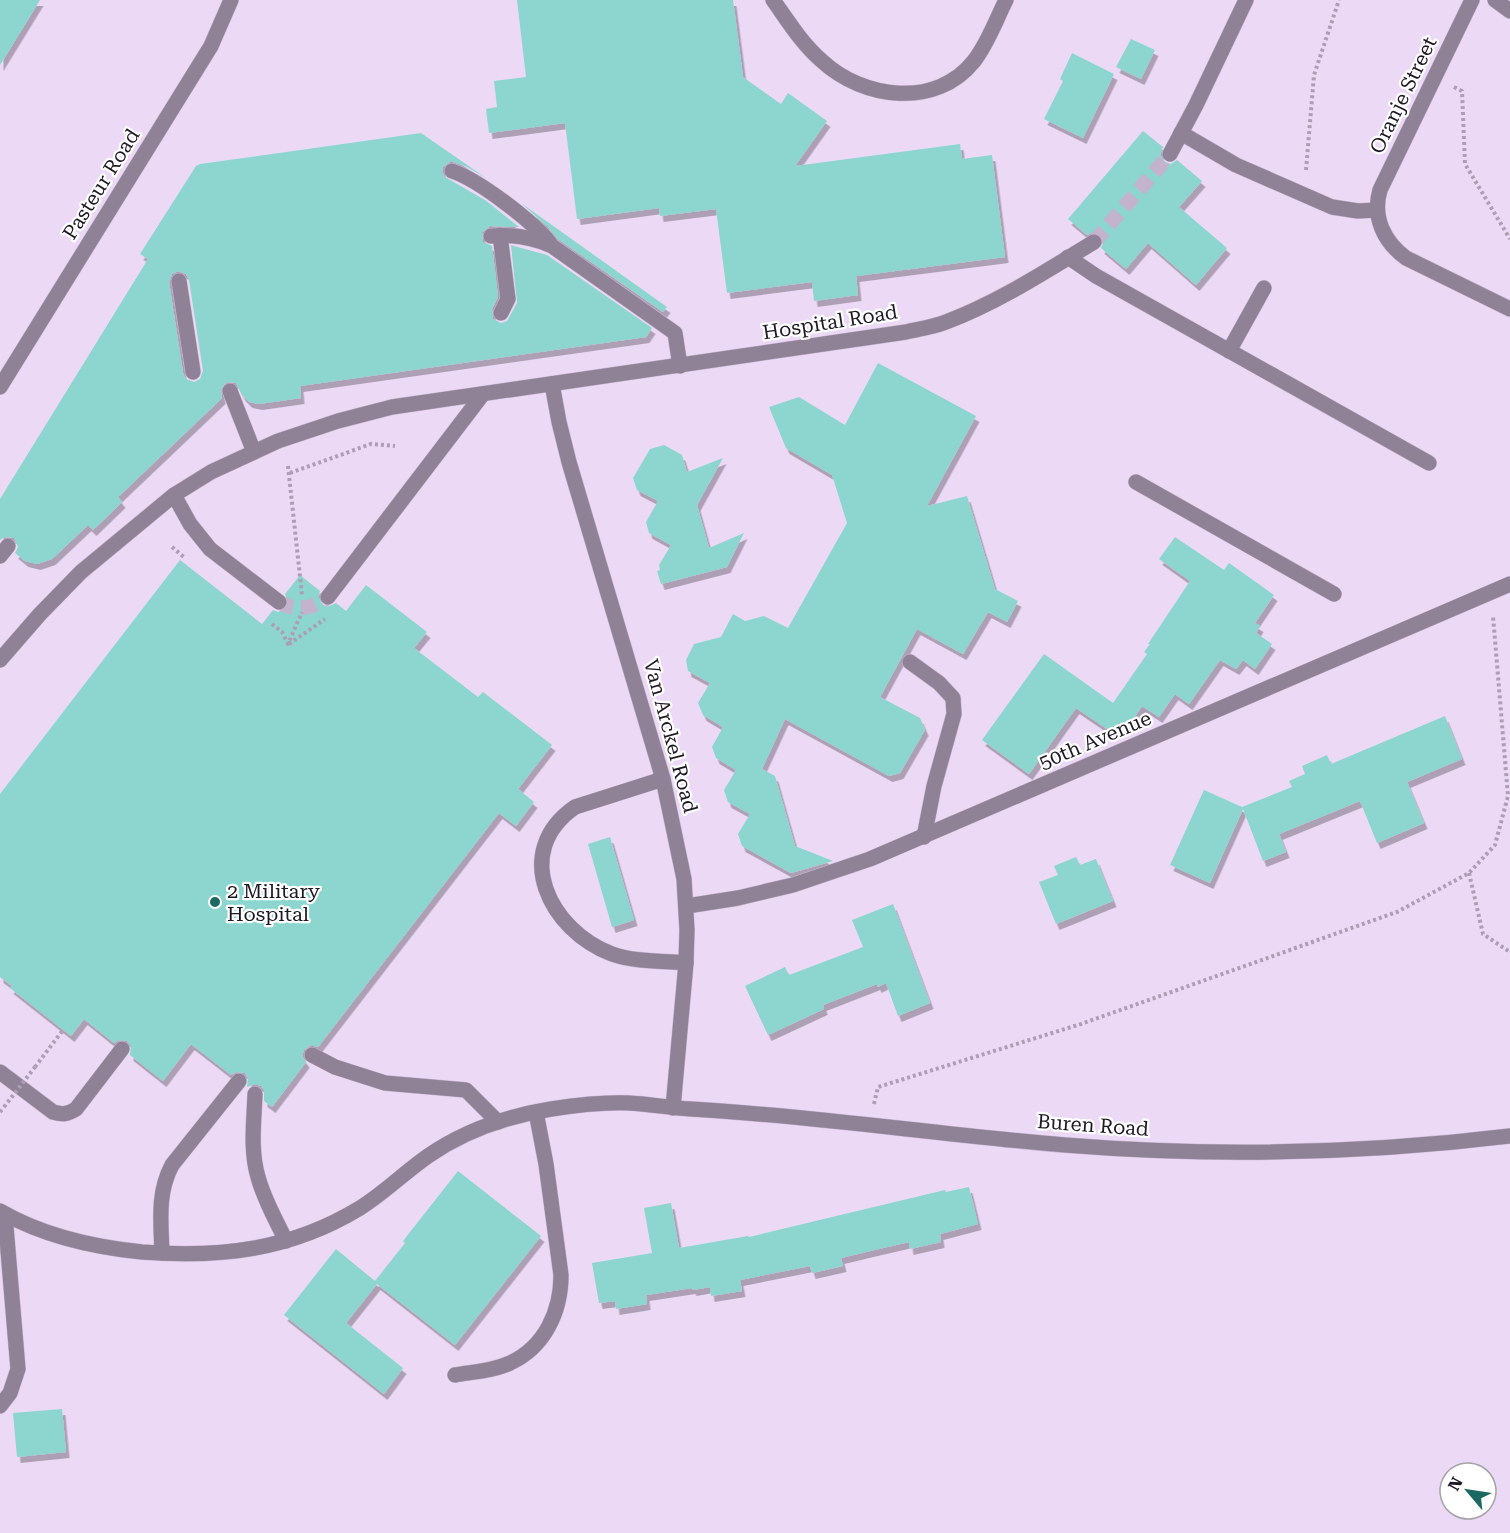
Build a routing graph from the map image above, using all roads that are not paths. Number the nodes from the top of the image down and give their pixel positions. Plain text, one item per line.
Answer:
1 (231, 0) edge
2 (772, 0) edge
3 (1006, 0) edge
4 (1246, 0) edge
5 (1472, 0) edge
6 (1495, 0) edge
7 (1510, 11) edge
8 (1181, 133) junction
9 (1170, 154) tunnel mouth
10 (452, 171) dead end
11 (1377, 210) junction
12 (1094, 242) tunnel mouth
13 (552, 246) junction
14 (1068, 257) junction
15 (179, 281) dead end
16 (1264, 288) dead end
17 (1510, 309) edge
18 (501, 313) dead end
19 (1229, 351) junction
20 (680, 366) junction
21 (193, 372) dead end
22 (552, 384) junction
23 (0, 387) edge
24 (230, 391) dead end
25 (483, 394) junction
26 (254, 452) junction
27 (1429, 463) dead end
28 (1136, 482) dead end
29 (174, 495) junction
30 (1510, 584) edge
31 (1334, 594) dead end
32 (328, 597) tunnel mouth
33 (279, 602) tunnel mouth
34 (0, 660) edge
35 (910, 662) dead end
36 (663, 779) junction
37 (924, 837) junction
38 (687, 906) junction
39 (686, 963) junction
40 (122, 1049) dead end
41 (312, 1055) dead end
42 (0, 1072) edge
43 (239, 1081) dead end
44 (255, 1094) dead end
45 (673, 1108) junction
46 (536, 1112) junction
47 (498, 1122) junction
48 (1510, 1136) edge
49 (3, 1213) edge
50 (286, 1241) junction
51 (162, 1253) junction
52 (7, 1325) edge
53 (455, 1375) dead end
54 (0, 1406) edge

1 - 23 street, Pasteur Road
2 - 3 street
4 - 8 street
5 - 11 street, Oranje Street
6 - 7 street
8 - 9 street
8 - 11 street
10 - 13 street
11 - 17 street
12 - 14 street, Hospital Road
13 - 18 street
13 - 20 street
14 - 19 street
14 - 20 street, Hospital Road
15 - 21 street
16 - 19 street
19 - 27 street
20 - 22 street, Hospital Road
22 - 25 street, Hospital Road
22 - 36 street, Van Arckel Road
24 - 26 street
25 - 26 street, Hospital Road
25 - 32 street
26 - 29 street, Hospital Road
28 - 31 street
29 - 33 street
29 - 34 street, Hospital Road
30 - 37 street, 50th Avenue
35 - 37 street
36 - 38 street, Van Arckel Road
36 - 39 street
37 - 38 street, 50th Avenue
38 - 39 street, Van Arckel Road
39 - 45 street, Van Arckel Road
40 - 42 street
41 - 47 street
43 - 51 street
44 - 50 street
45 - 46 street, Buren Road
45 - 48 street, Buren Road
46 - 47 street, Buren Road
46 - 53 street
47 - 50 street, Buren Road
49 - 51 street, Buren Road
49 - 52 street
50 - 51 street, Buren Road
52 - 54 street

